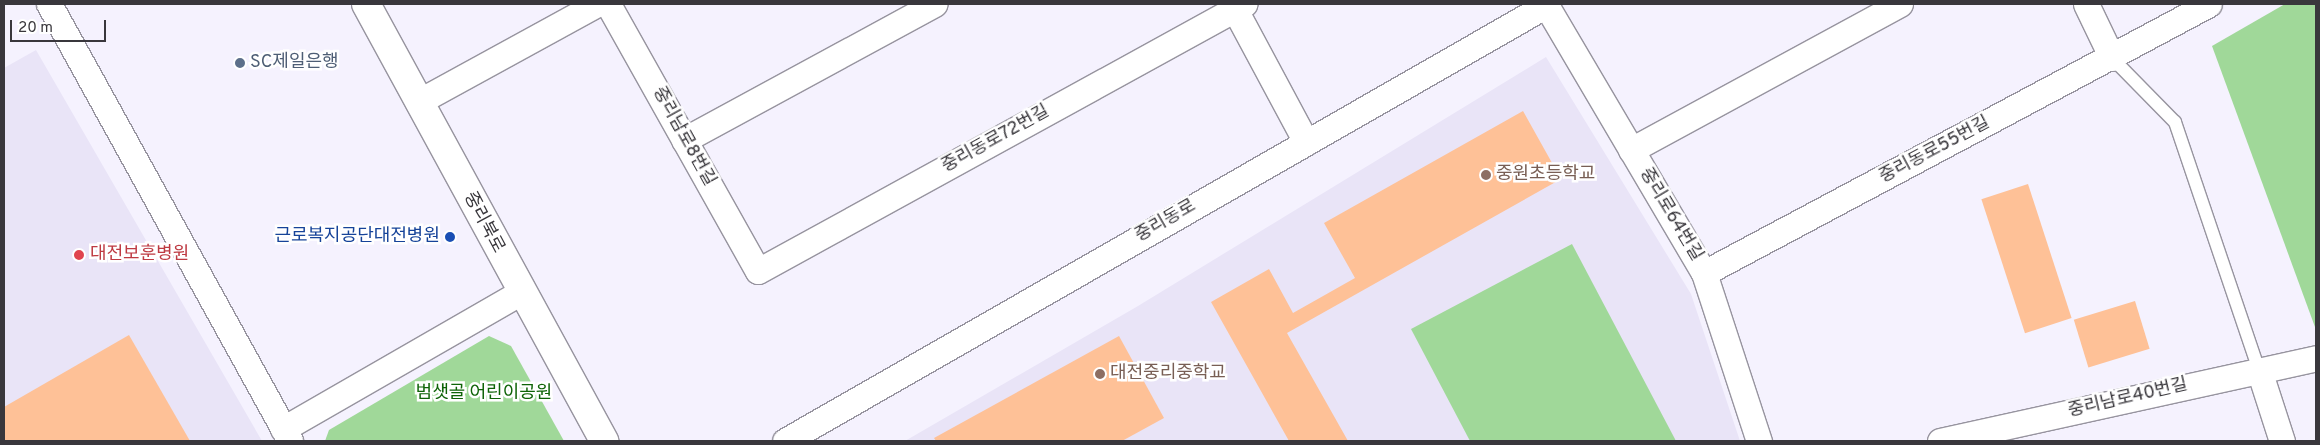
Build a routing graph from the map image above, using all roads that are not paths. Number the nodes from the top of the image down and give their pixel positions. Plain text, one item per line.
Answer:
1 (49, 4) edge
2 (366, 4) edge
3 (597, 4) edge
4 (608, 4) edge
5 (934, 4) edge
6 (1547, 4) edge
7 (1900, 4) edge
8 (2086, 4) edge
9 (2209, 4) edge
10 (1237, 5) edge
11 (2112, 58) junction
12 (418, 102) junction
13 (684, 140) junction
14 (1306, 142) junction
15 (1631, 150) junction
16 (758, 270) joint
17 (1704, 273) junction
18 (521, 292) junction
19 (2316, 358) edge
20 (2259, 370) junction
21 (287, 435) edge
22 (604, 441) edge
23 (785, 441) edge
24 (1759, 441) edge
25 (1940, 441) edge
26 (2282, 441) edge

1 - 21 street
2 - 12 main road, 중리북로
3 - 12 street
4 - 13 street, 중리남로8번길
5 - 13 street
6 - 14 street, 중리동로
6 - 15 street, 중리로64번길
7 - 15 street
8 - 11 street
9 - 11 street, 중리동로55번길
10 - 14 street, 중리동로72번길
10 - 16 street, 중리동로72번길
11 - 17 street, 중리동로55번길
11 - 20 lane
12 - 18 main road, 중리북로
13 - 16 street, 중리남로8번길
14 - 23 street, 중리동로
15 - 17 street, 중리로64번길
17 - 24 street, 중리로64번길
18 - 21 street
18 - 22 main road, 중리북로
19 - 20 street, 중리남로40번길
20 - 25 street, 중리남로40번길
20 - 26 street

